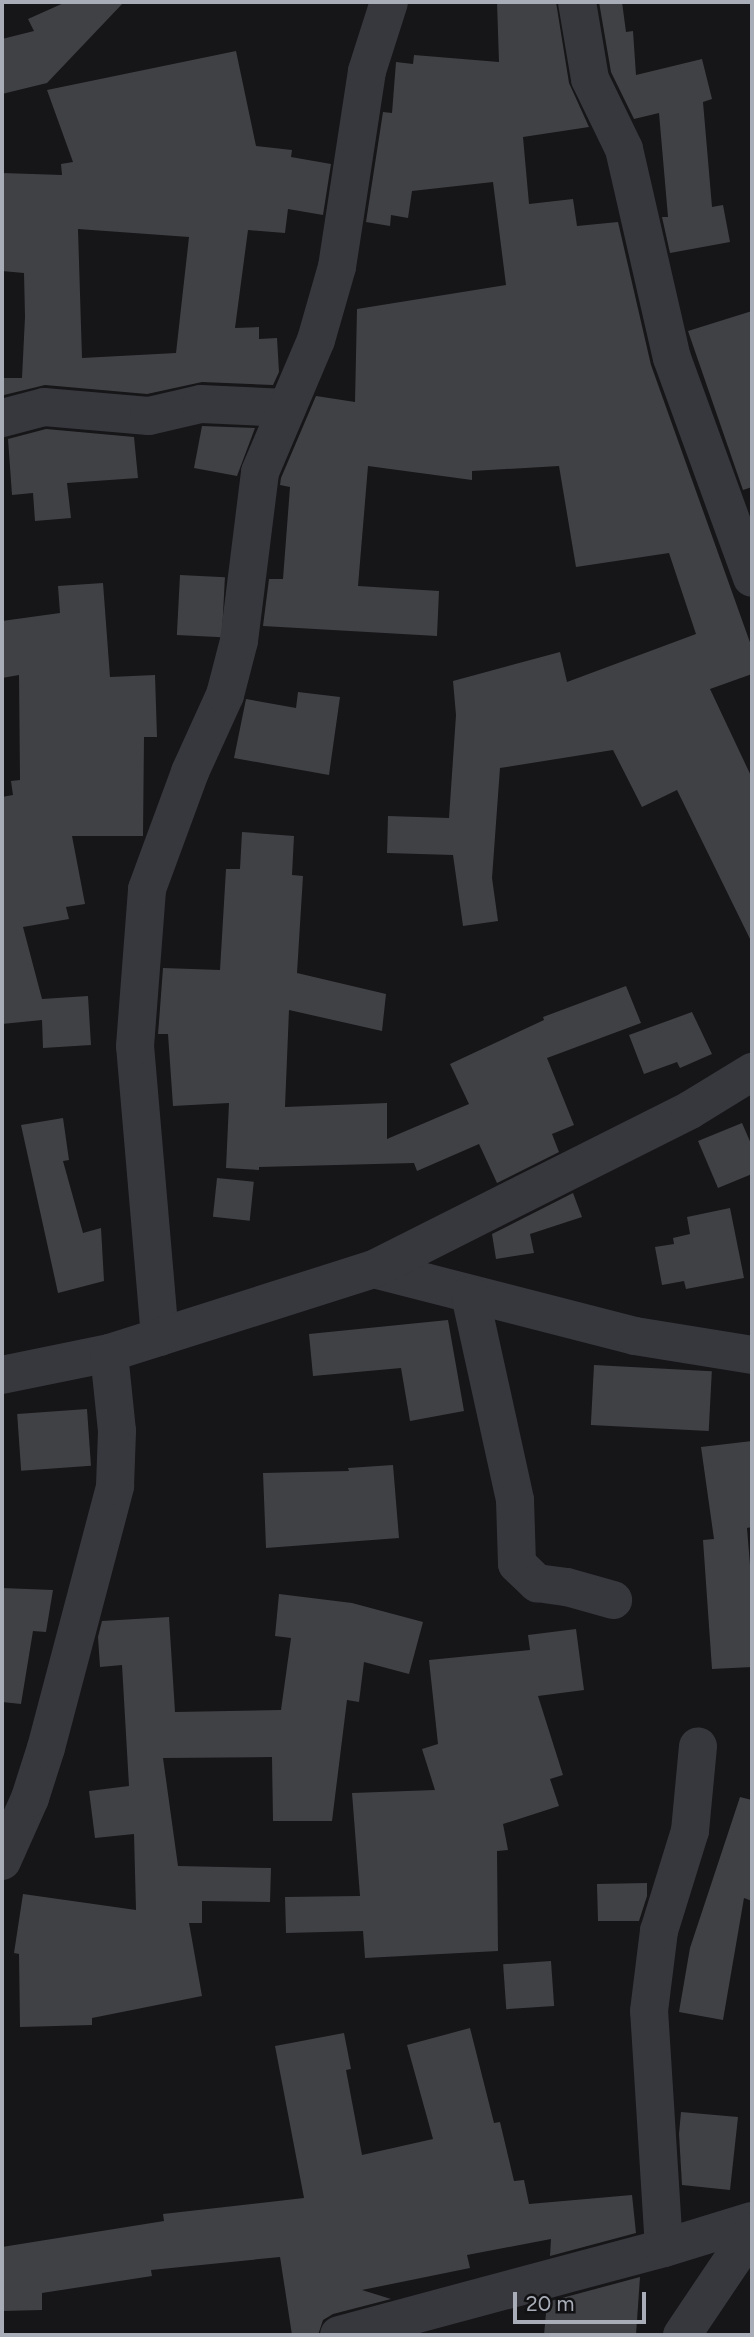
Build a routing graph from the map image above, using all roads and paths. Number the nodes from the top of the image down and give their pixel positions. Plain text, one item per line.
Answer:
1 (389, 2) edge
2 (577, 2) edge
3 (286, 408) junction
4 (2, 418) edge
5 (752, 578) edge
6 (752, 1072) edge
7 (374, 1269) junction
8 (470, 1295) junction
9 (159, 1337) junction
10 (109, 1353) junction
11 (752, 1355) edge
12 (2, 1375) edge
13 (614, 1600) dead end
14 (698, 1746) dead end
15 (2, 1861) edge
16 (752, 2221) edge
17 (752, 2231) edge
18 (664, 2248) junction
19 (339, 2335) edge
20 (682, 2335) edge

1 - 3 street
2 - 5 street
3 - 4 street
3 - 9 street
6 - 7 street
7 - 8 street
7 - 9 street
8 - 11 street
8 - 13 street
9 - 10 street
10 - 12 street
10 - 15 street
14 - 18 street
16 - 18 street
17 - 20 street
18 - 19 street

